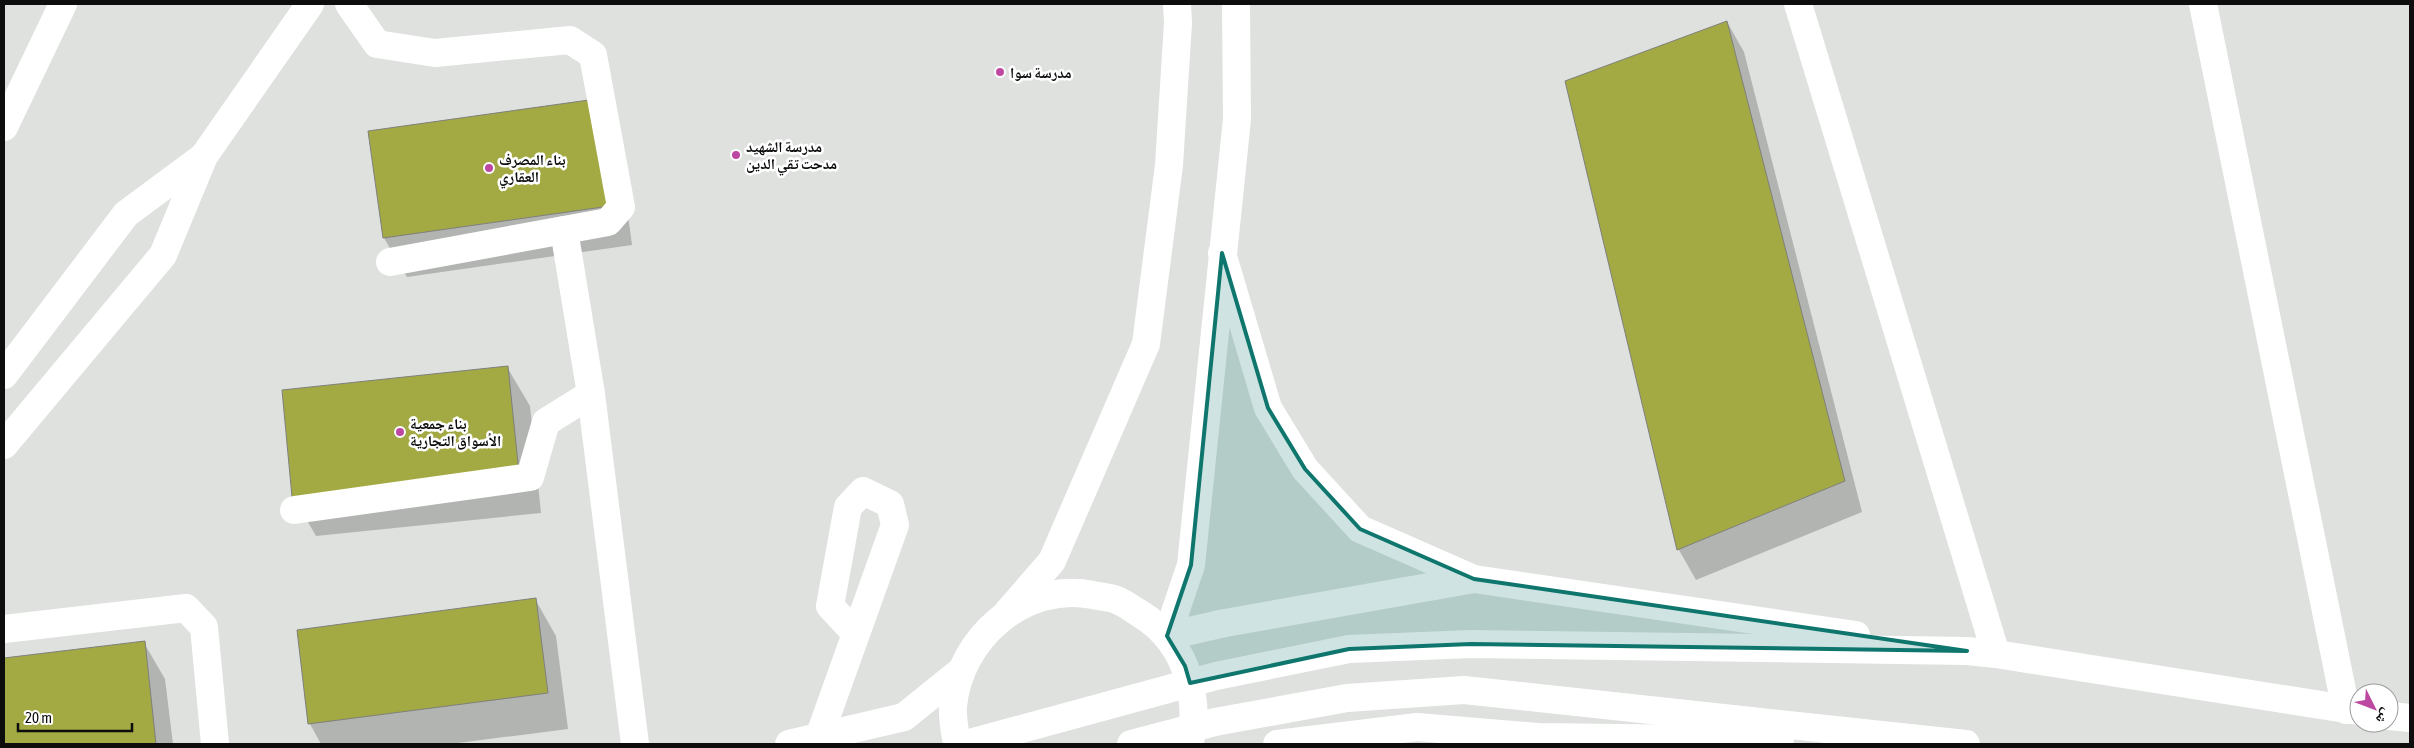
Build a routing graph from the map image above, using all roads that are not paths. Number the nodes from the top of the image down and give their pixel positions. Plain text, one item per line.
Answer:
1 (63, 4) edge
2 (310, 4) edge
3 (349, 4) edge
4 (1177, 4) edge
5 (1798, 4) edge
6 (2203, 4) edge
7 (1242, 6) edge
8 (4, 127) edge
9 (204, 156) junction
10 (564, 230) junction
11 (1222, 252) junction
12 (390, 262) dead end
13 (4, 374) edge
14 (591, 394) junction
15 (4, 445) edge
16 (294, 510) dead end
17 (1474, 579) junction
18 (1007, 613) junction
19 (4, 629) edge
20 (856, 634) dead end
21 (1167, 636) junction
22 (1966, 651) junction
23 (1996, 654) junction
24 (961, 671) junction
25 (2349, 692) edge
26 (2349, 710) edge
27 (1415, 736) edge
28 (819, 737) junction
29 (1957, 743) edge
30 (215, 744) edge
31 (635, 744) edge
32 (789, 744) edge
33 (956, 744) edge
34 (966, 744) edge
35 (1131, 744) edge
36 (1189, 744) edge
37 (1277, 744) edge

1 - 8 main road
2 - 9 main road
3 - 10 main road
4 - 18 main road
5 - 23 main road
6 - 25 main road
7 - 11 main road
9 - 13 main road
9 - 15 main road
10 - 12 main road
10 - 14 main road
11 - 17 main road
11 - 21 main road
14 - 16 main road
14 - 31 main road
17 - 21 main road
17 - 22 main road
18 - 21 main road
18 - 24 main road
19 - 30 main road
20 - 28 main road
21 - 36 main road
22 - 23 main road
22 - 34 main road
23 - 26 main road
24 - 28 main road
24 - 33 main road
27 - 29 main road
27 - 37 main road
28 - 32 main road
29 - 35 main road

